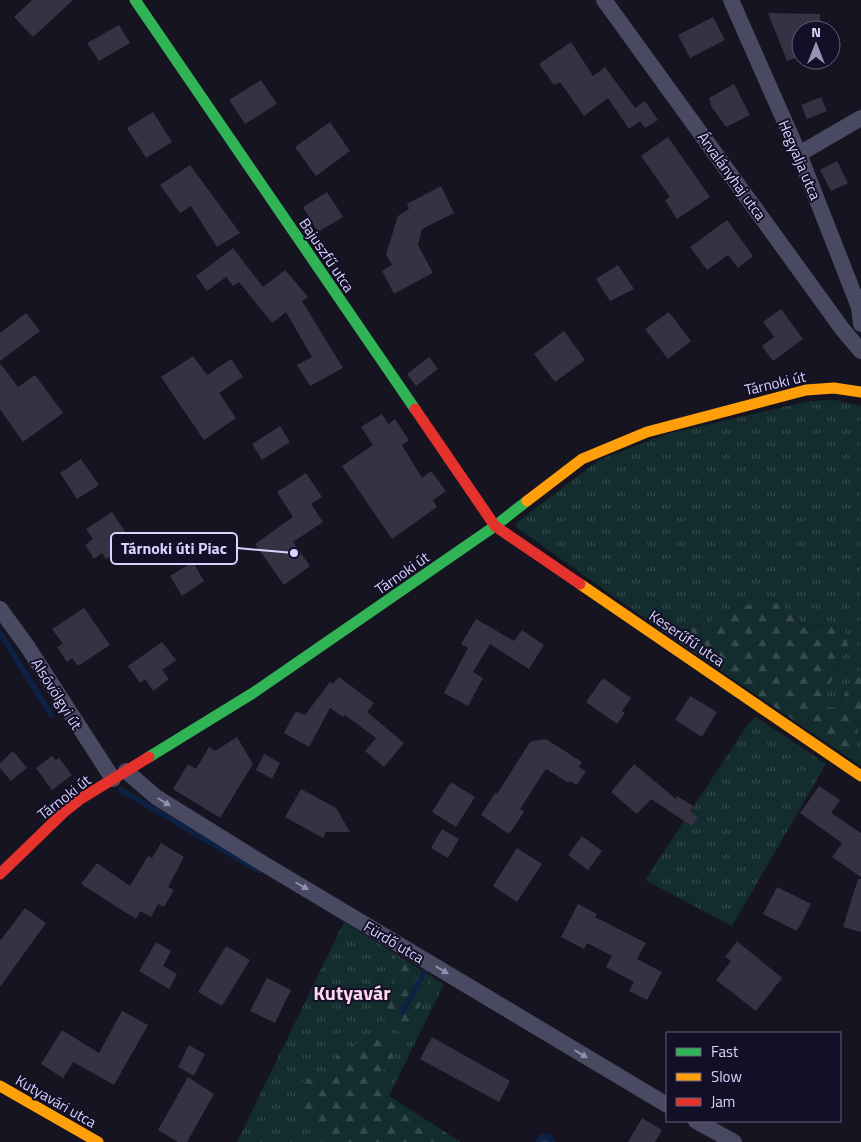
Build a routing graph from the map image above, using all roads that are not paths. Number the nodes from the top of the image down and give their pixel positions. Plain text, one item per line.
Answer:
1 (135, 0) edge
2 (604, 0) edge
3 (731, 0) edge
4 (861, 118) edge
5 (798, 154) junction
6 (861, 324) edge
7 (861, 351) edge
8 (861, 392) edge
9 (495, 526) junction
10 (0, 609) edge
11 (120, 775) junction
12 (861, 776) edge
13 (0, 874) edge
14 (0, 1086) edge
15 (666, 1104) edge
16 (698, 1122) edge
17 (98, 1142) edge
18 (734, 1142) edge

1 - 9 street, Bajuszfű utca
2 - 7 street, Árvalányhaj utca
3 - 5 street, Hegyalja utca
4 - 5 street
5 - 6 street, Hegyalja utca
8 - 9 street, Tárnoki út
9 - 11 street, Tárnoki út
9 - 12 street, Keserűfű utca
10 - 11 street, Alsóvölgyi út
11 - 13 street, Tárnoki út
11 -> 15 street, Fürdő utca
14 - 17 street, Kutyavári utca
16 - 18 street

